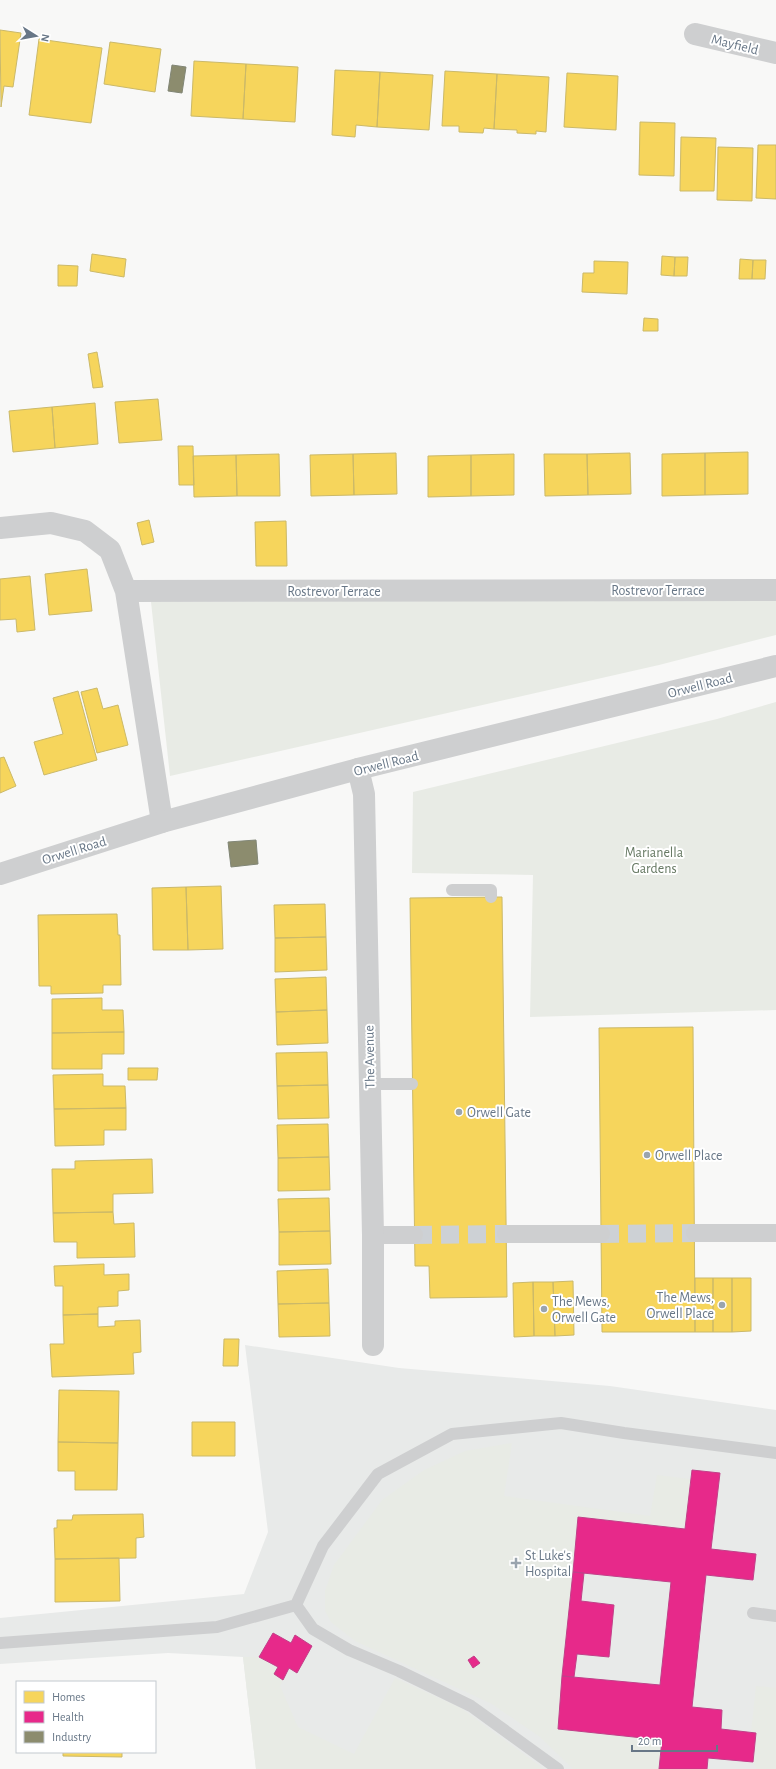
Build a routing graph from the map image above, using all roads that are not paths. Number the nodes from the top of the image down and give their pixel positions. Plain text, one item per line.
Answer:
1 (694, 34) dead end
2 (776, 54) edge
3 (0, 528) edge
4 (776, 590) edge
5 (126, 591) junction
6 (776, 666) edge
7 (358, 769) junction
8 (162, 822) junction
9 (0, 874) edge
10 (452, 890) dead end
11 (491, 897) dead end
12 (369, 1084) junction
13 (412, 1084) dead end
14 (776, 1233) edge
15 (506, 1234) tunnel mouth
16 (601, 1234) tunnel mouth
17 (695, 1234) tunnel mouth
18 (373, 1235) junction
19 (414, 1235) tunnel mouth
20 (373, 1345) dead end
21 (776, 1453) edge
22 (296, 1605) junction
23 (753, 1613) dead end
24 (776, 1616) edge
25 (0, 1643) edge
26 (558, 1769) edge

1 - 2 street, Mayfield
3 - 5 street
4 - 5 street, Rostrevor Terrace
5 - 8 street
6 - 7 street, Orwell Road
7 - 8 street, Orwell Road
7 - 12 street, The Avenue
8 - 9 street, Orwell Road
10 - 11 lane
12 - 13 lane
12 - 18 street, The Avenue
14 - 17 street
15 - 16 street
18 - 19 street
18 - 20 street, The Avenue
21 - 22 lane
22 - 25 lane
22 - 26 lane
23 - 24 lane

